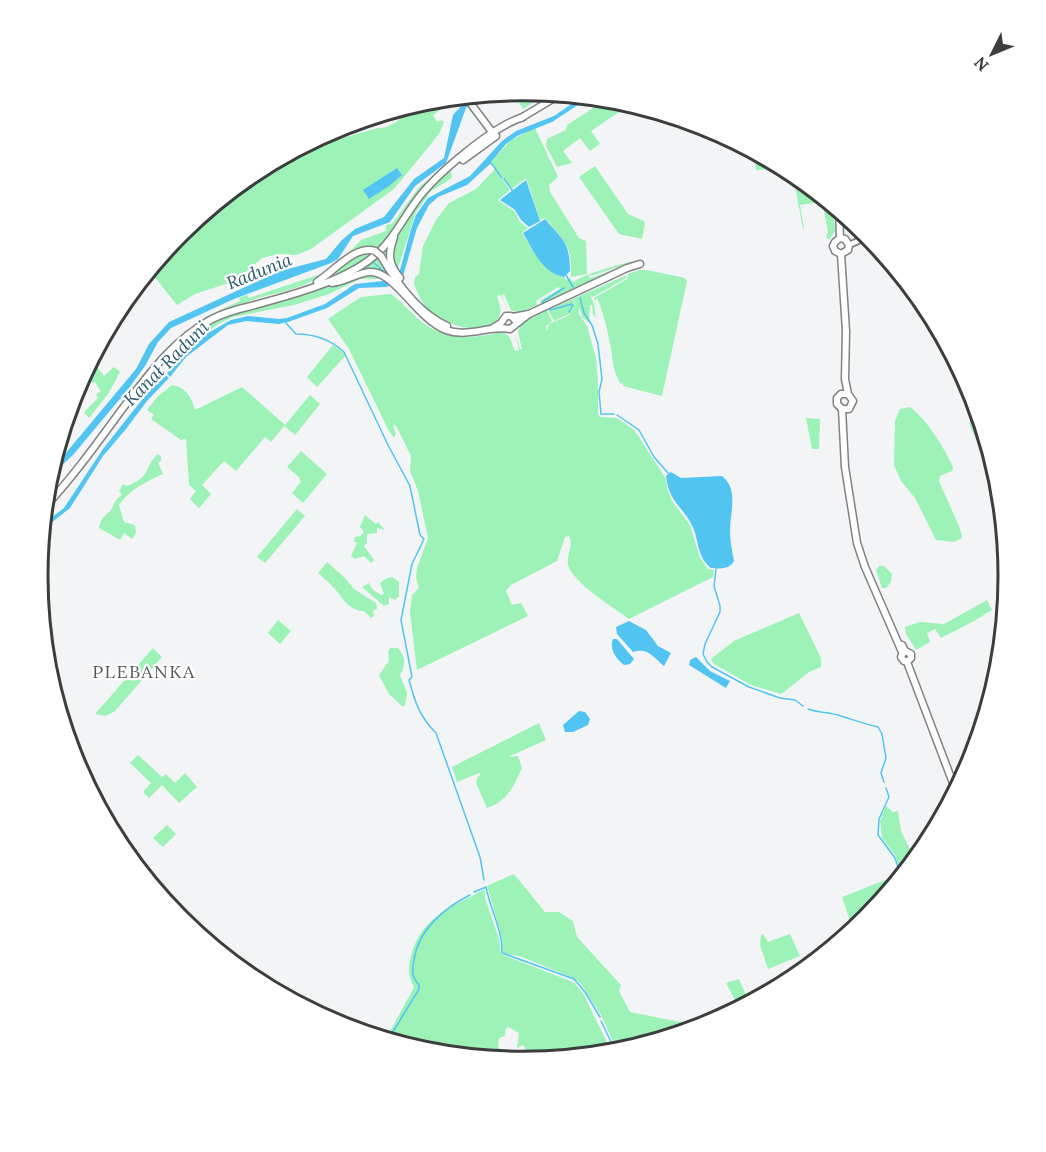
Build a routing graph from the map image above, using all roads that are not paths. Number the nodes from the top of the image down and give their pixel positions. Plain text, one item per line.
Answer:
1 (548, 102) edge
2 (470, 104) edge
3 (490, 135) junction
4 (839, 222) edge
5 (396, 231) junction
6 (840, 238) junction
7 (859, 240) edge
8 (849, 245) junction
9 (842, 254) junction
10 (640, 265) dead end
11 (391, 274) junction
12 (318, 283) junction
13 (400, 284) junction
14 (503, 320) junction
15 (514, 320) junction
16 (505, 328) junction
17 (490, 330) junction
18 (464, 332) junction
19 (844, 394) junction
20 (844, 410) junction
21 (55, 496) edge
22 (952, 780) edge

1 - 3 main road
2 - 3 main road
3 - 5 main road
4 - 6 main road
5 - 11 main road
5 - 12 main road
6 - 8 main road
6 - 9 main road
7 - 8 street
8 - 9 main road
9 - 19 main road
10 - 15 main road
11 - 12 main road
11 - 12 main road
11 - 13 main road
12 - 21 main road
13 - 18 main road
13 - 18 main road
14 - 15 main road
14 - 16 main road
14 - 17 main road
15 - 16 main road
16 - 17 main road
17 - 18 main road
19 - 20 main road
19 - 20 main road
20 - 22 main road

